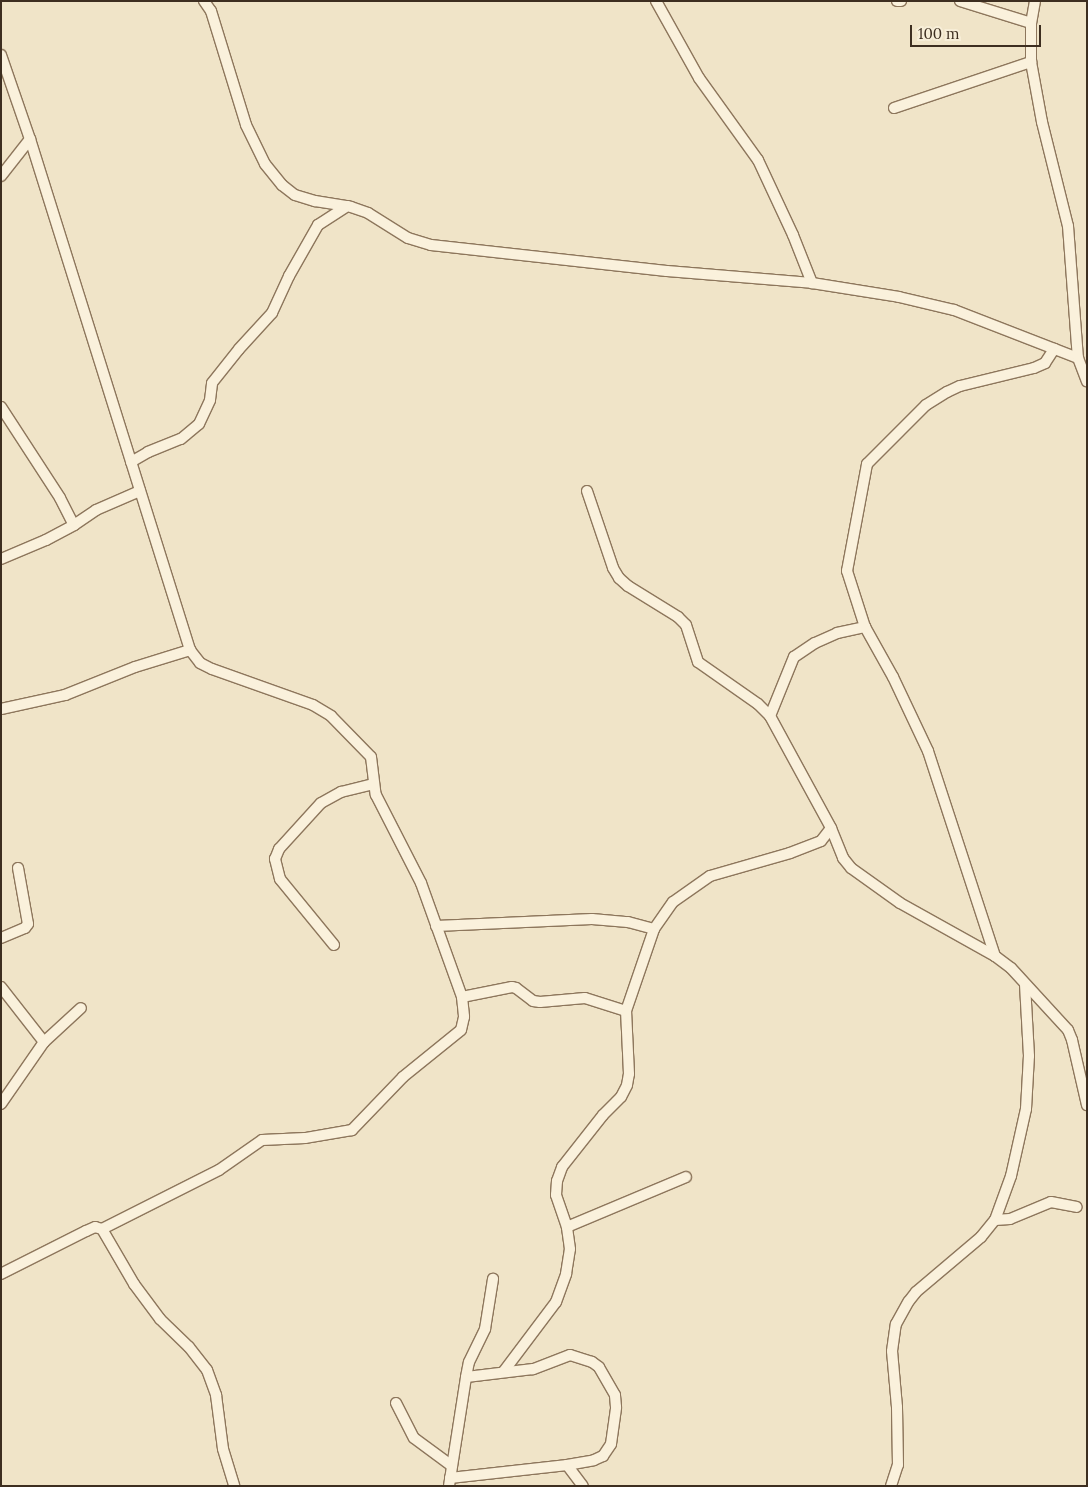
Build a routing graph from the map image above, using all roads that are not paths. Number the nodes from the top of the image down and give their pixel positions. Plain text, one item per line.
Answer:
1 (204, 1) edge
2 (656, 1) edge
3 (897, 1) edge
4 (901, 1) edge
5 (960, 1) edge
6 (1035, 1) edge
7 (1031, 23) junction
8 (1, 55) edge
9 (1031, 62) junction
10 (894, 108) dead end
11 (30, 139) junction
12 (1, 176) edge
13 (347, 206) junction
14 (812, 283) junction
15 (1054, 349) junction
16 (1078, 358) junction
17 (1087, 381) edge
18 (1, 407) edge
19 (131, 462) junction
20 (140, 491) junction
21 (587, 491) dead end
22 (74, 526) junction
23 (1, 558) edge
24 (865, 627) junction
25 (190, 650) junction
26 (1, 710) edge
27 (770, 716) junction
28 (374, 784) junction
29 (831, 828) junction
30 (18, 868) dead end
31 (436, 926) junction
32 (654, 929) junction
33 (1, 938) edge
34 (334, 945) dead end
35 (995, 956) junction
36 (1025, 984) junction
37 (1, 987) edge
38 (462, 997) junction
39 (81, 1008) dead end
40 (626, 1011) junction
41 (44, 1042) junction
42 (1, 1104) edge
43 (1087, 1105) edge
44 (686, 1177) dead end
45 (1077, 1207) dead end
46 (995, 1220) junction
47 (567, 1227) junction
48 (102, 1229) junction
49 (1, 1274) edge
50 (493, 1279) dead end
51 (504, 1371) junction
52 (466, 1377) junction
53 (396, 1403) dead end
54 (567, 1465) junction
55 (452, 1466) junction
56 (449, 1482) edge
57 (234, 1486) edge
58 (583, 1486) edge
59 (891, 1486) edge

1 - 13 street
2 - 14 street
3 - 4 street
5 - 7 street
6 - 7 street
7 - 9 street
8 - 11 street
9 - 10 street
9 - 16 street
11 - 12 street
11 - 19 street
13 - 14 street
13 - 19 street
14 - 15 street
15 - 16 street
15 - 24 street
16 - 17 street
18 - 22 street
19 - 20 street
20 - 22 street
20 - 25 street
21 - 27 street
22 - 23 street
24 - 27 street
24 - 35 street
25 - 26 street
25 - 28 street
27 - 29 street
28 - 31 street
28 - 34 street
29 - 32 street
29 - 35 street
30 - 33 street
31 - 32 street
31 - 38 street
32 - 40 street
35 - 36 street
36 - 43 street
36 - 46 street
37 - 41 street
38 - 40 street
38 - 48 street
39 - 41 street
40 - 47 street
41 - 42 street
44 - 47 street
45 - 46 street
46 - 59 street
47 - 51 street
48 - 49 street
48 - 57 street
50 - 52 street
51 - 52 street
51 - 54 street
52 - 55 street
53 - 55 street
54 - 56 street
54 - 58 street
55 - 56 street

